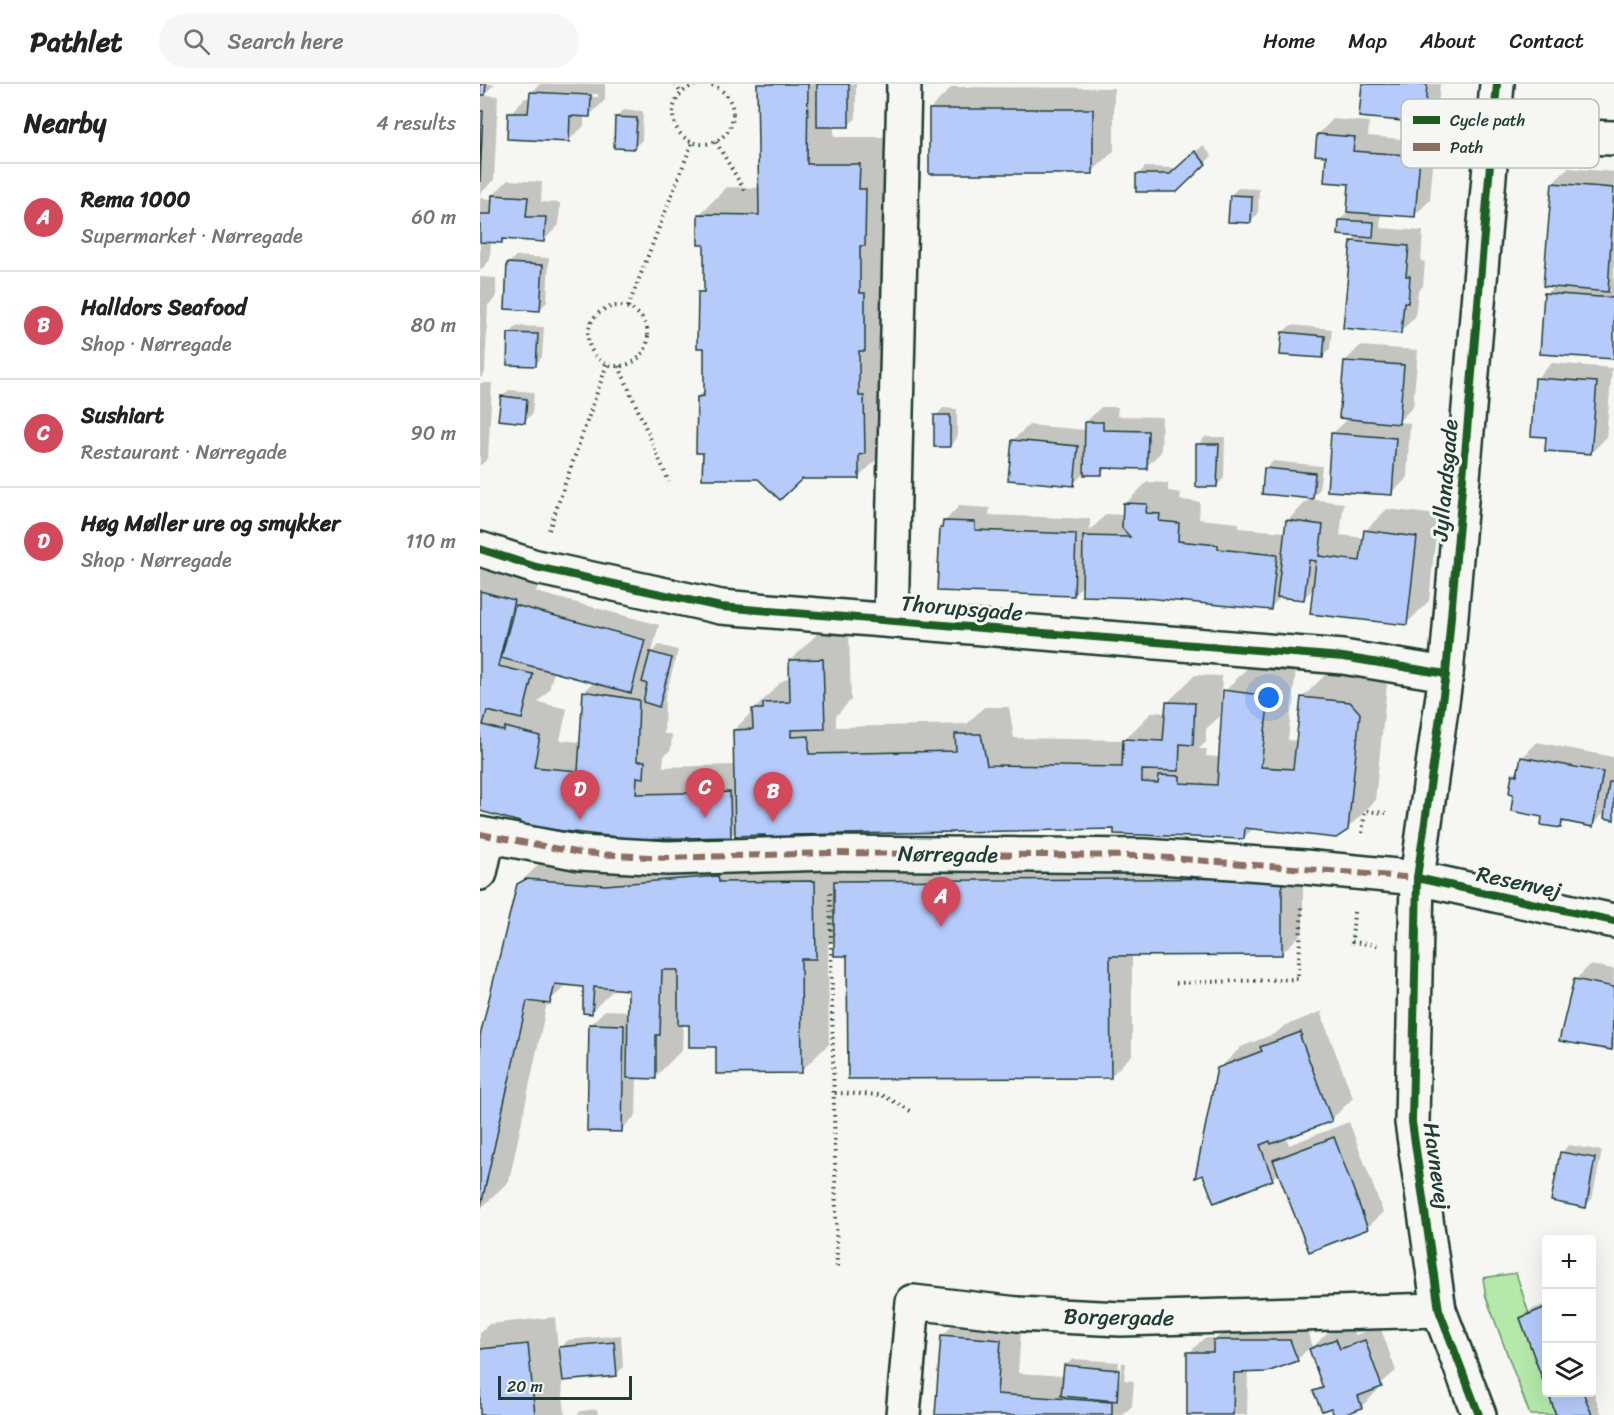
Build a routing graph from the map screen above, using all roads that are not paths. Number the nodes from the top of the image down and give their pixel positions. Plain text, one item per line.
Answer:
1 (904, 84) edge
2 (1497, 84) edge
3 (1496, 99) edge
4 (1599, 138) edge
5 (1614, 138) edge
6 (1490, 168) edge
7 (480, 549) edge
8 (891, 620) junction
9 (1446, 674) junction
10 (484, 835) edge
11 (480, 873) edge
12 (1417, 878) junction
13 (1614, 921) edge
14 (1439, 1310) junction
15 (903, 1415) edge
16 (1479, 1415) edge

1 - 8 street, Thorupsgade
2 - 3 street, Jyllandsgade
4 - 5 street
6 - 9 street, Jyllandsgade
7 - 8 street, Thorupsgade
8 - 9 street, Thorupsgade
9 - 12 street, Jyllandsgade
10 - 11 street
10 - 12 street, Nørregade
12 - 13 street, Resenvej
12 - 14 street, Havnevej
14 - 15 street, Borgergade
14 - 16 street, Havnevej

